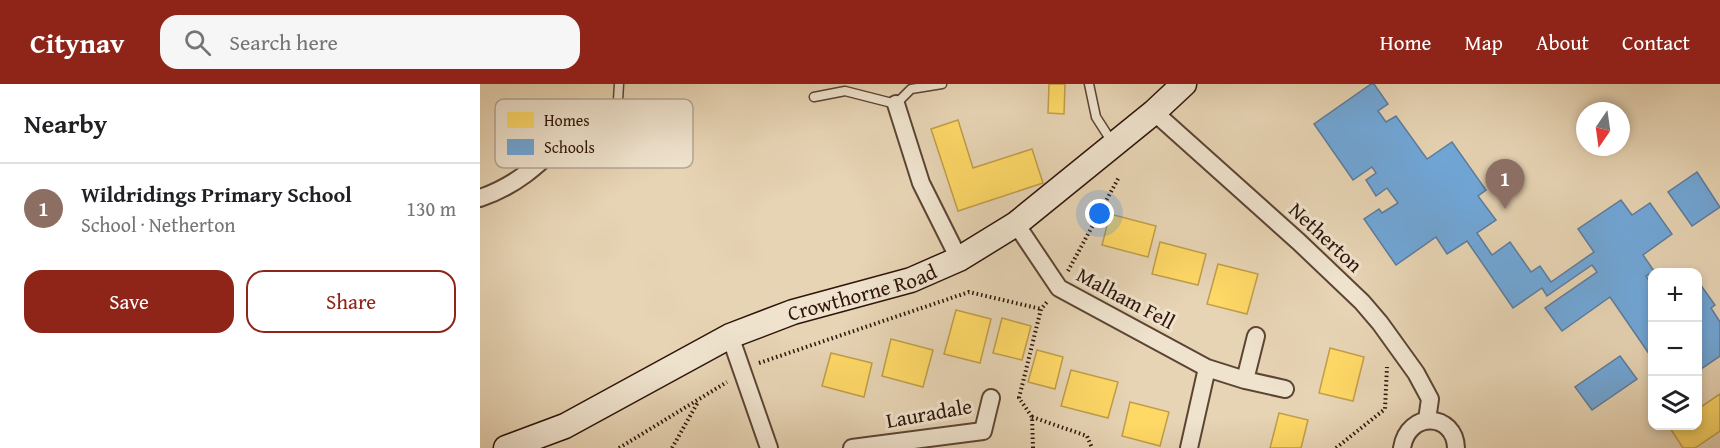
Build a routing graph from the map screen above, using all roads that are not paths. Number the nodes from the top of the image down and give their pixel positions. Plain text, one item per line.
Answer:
1 (619, 84) edge
2 (942, 84) edge
3 (1089, 84) edge
4 (1184, 84) edge
5 (814, 98) dead end
6 (618, 99) edge
7 (896, 104) junction
8 (1154, 112) junction
9 (1114, 145) junction
10 (534, 168) edge
11 (480, 198) edge
12 (1016, 224) junction
13 (959, 259) junction
14 (730, 336) junction
15 (1256, 336) dead end
16 (1207, 368) junction
17 (1245, 380) junction
18 (1285, 389) dead end
19 (991, 398) dead end
20 (1427, 420) junction
21 (506, 448) edge
22 (769, 448) edge
23 (852, 448) edge
24 (1189, 448) edge
25 (1402, 448) edge
26 (1456, 448) edge

1 - 6 lane
2 - 7 lane
3 - 9 lane
4 - 8 street, Crowthorne Road
5 - 7 lane
7 - 13 street
8 - 9 street, Crowthorne Road
8 - 20 street, Netherton
9 - 12 street, Crowthorne Road
10 - 11 street
12 - 13 street, Crowthorne Road
12 - 16 street, Malham Fell
13 - 14 street, Crowthorne Road
14 - 21 street, Crowthorne Road
14 - 22 street
15 - 17 street
16 - 17 street, Malham Fell
16 - 24 street
17 - 18 street, Malham Fell
19 - 23 street, Lauradale
20 - 25 street
20 - 26 street

